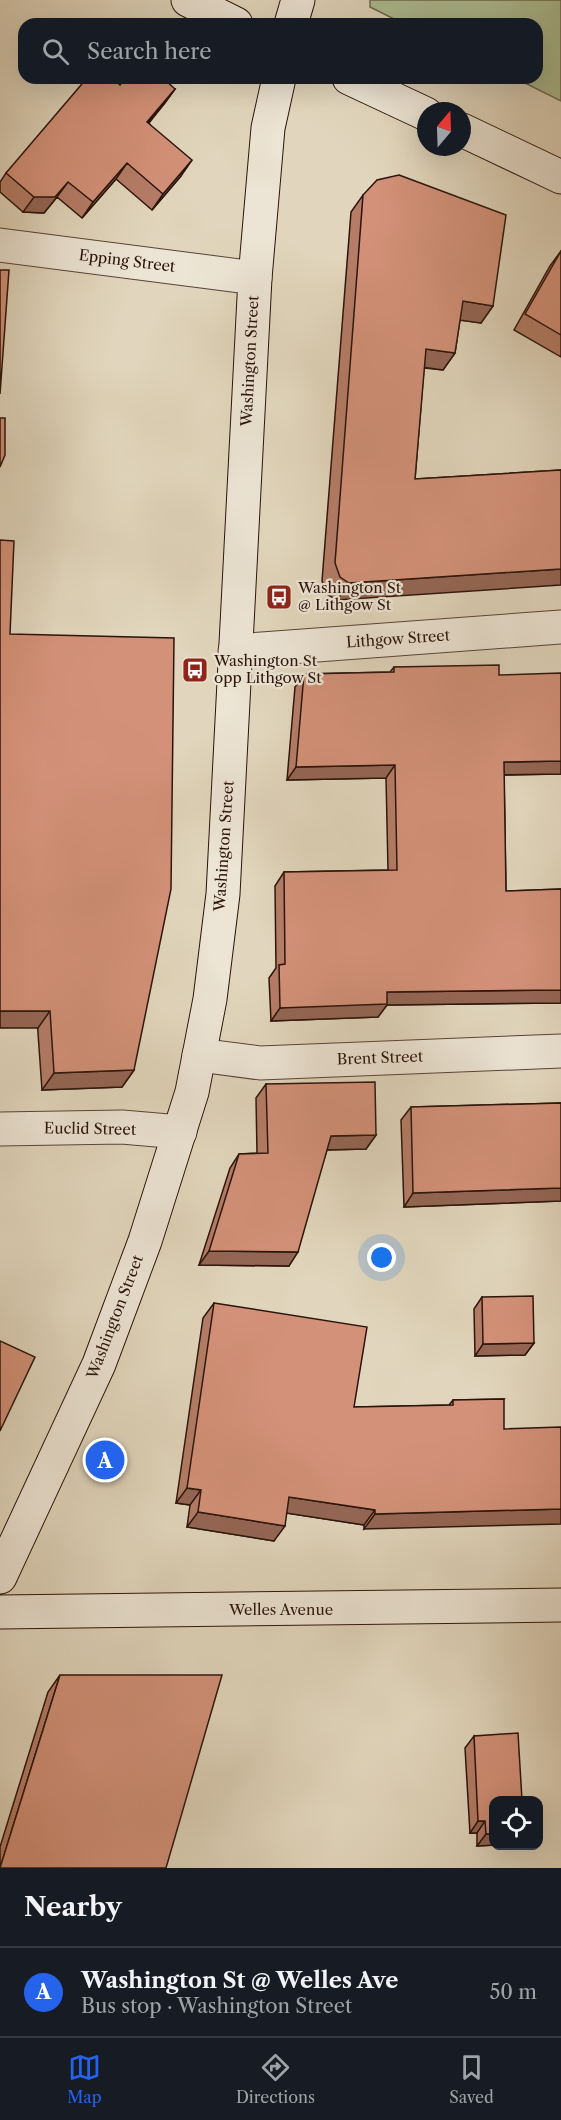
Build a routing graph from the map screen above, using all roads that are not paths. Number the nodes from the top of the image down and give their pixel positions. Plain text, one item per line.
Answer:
1 (188, 0) edge
2 (298, 0) edge
3 (224, 18) edge
4 (293, 18) edge
5 (278, 84) edge
6 (362, 84) edge
7 (417, 110) edge
8 (471, 134) edge
9 (561, 177) edge
10 (0, 245) edge
11 (255, 278) junction
12 (561, 627) edge
13 (235, 651) junction
14 (561, 1051) edge
15 (199, 1055) junction
16 (0, 1129) edge
17 (180, 1132) junction
18 (0, 1576) edge
19 (561, 1605) edge
20 (0, 1612) edge

1 - 3 main road
2 - 4 main road
5 - 11 main road, Washington Street
6 - 7 main road
8 - 9 main road
10 - 11 main road, Epping Street
11 - 13 main road, Washington Street
12 - 13 main road, Lithgow Street
13 - 15 main road, Washington Street
14 - 15 main road, Brent Street
15 - 17 main road, Washington Street
16 - 17 main road, Euclid Street
17 - 18 main road, Washington Street
19 - 20 main road, Welles Avenue

